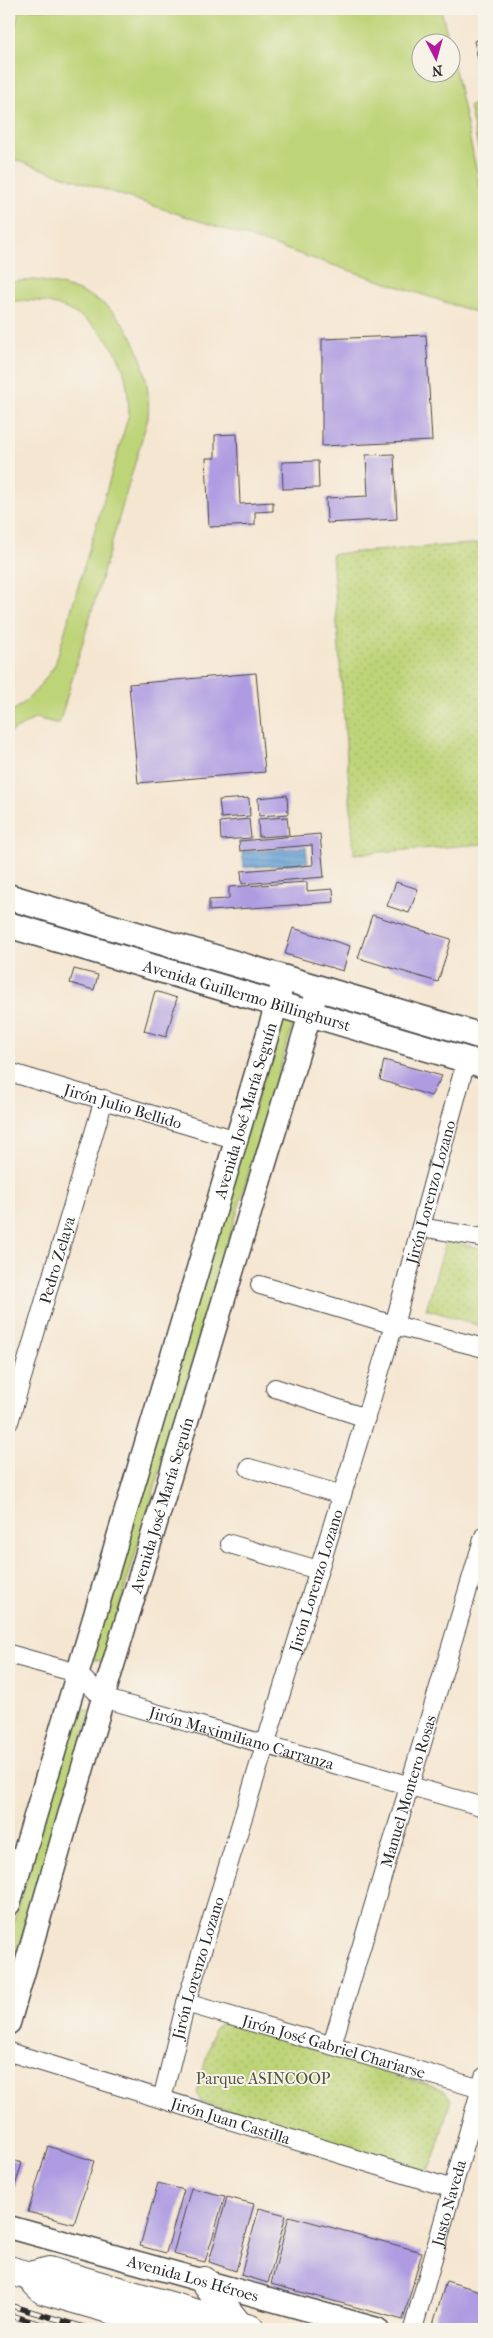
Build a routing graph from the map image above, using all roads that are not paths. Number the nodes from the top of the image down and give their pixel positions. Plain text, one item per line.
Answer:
1 (9, 897) edge
2 (9, 925) edge
3 (284, 978) junction
4 (318, 988) junction
5 (277, 1003) junction
6 (310, 1014) junction
7 (484, 1037) edge
8 (475, 1063) edge
9 (9, 1072) edge
10 (104, 1099) junction
11 (237, 1140) junction
12 (421, 1227) junction
13 (484, 1238) edge
14 (260, 1285) dead end
15 (394, 1325) junction
16 (484, 1348) edge
17 (275, 1388) dead end
18 (366, 1418) junction
19 (9, 1422) edge
20 (249, 1468) dead end
21 (342, 1495) junction
22 (484, 1536) edge
23 (230, 1544) dead end
24 (318, 1570) junction
25 (9, 1654) edge
26 (77, 1674) junction
27 (103, 1698) junction
28 (264, 1745) junction
29 (410, 1786) junction
30 (484, 1807) edge
31 (9, 1904) edge
32 (186, 2003) junction
33 (9, 2023) edge
34 (332, 2045) junction
35 (9, 2052) edge
36 (483, 2083) edge
37 (162, 2099) junction
38 (453, 2189) junction
39 (9, 2227) edge
40 (19, 2273) edge
41 (204, 2281) junction
42 (244, 2328) edge
43 (178, 2329) edge
44 (377, 2329) edge
45 (414, 2329) edge

1 - 3 main road, Avenida Guillermo Billinghurst
2 - 5 main road, Avenida Guillermo Billinghurst
3 - 4 main road, Avenida Guillermo Billinghurst
3 - 5 street, Avenida José María Seguín
4 - 6 street, Avenida José María Seguín
4 - 7 main road, Avenida Guillermo Billinghurst
5 - 6 main road, Avenida Guillermo Billinghurst
5 - 11 street, Avenida José María Seguín
6 - 8 main road, Avenida Guillermo Billinghurst
6 - 27 street, Avenida José María Seguín
8 - 12 street, Jirón Lorenzo Lozano
9 - 10 street, Jirón Julio Bellido
10 - 11 street, Jirón Julio Bellido
10 - 19 street, Pedro Zelaya
11 - 26 street, Avenida José María Seguín
12 - 13 street
12 - 15 street, Jirón Lorenzo Lozano
14 - 15 street
15 - 16 street
15 - 18 street, Jirón Lorenzo Lozano
17 - 18 street
18 - 21 street, Jirón Lorenzo Lozano
20 - 21 street
21 - 24 street, Jirón Lorenzo Lozano
22 - 29 street, Manuel Montero Rosas
23 - 24 street
24 - 28 street, Jirón Lorenzo Lozano
25 - 26 street, Jirón Maximiliano Carranza
26 - 27 street, Jirón Maximiliano Carranza
26 - 31 street, Avenida José María Seguín
27 - 28 street, Jirón Maximiliano Carranza
27 - 33 street, Avenida José María Seguín
28 - 29 street, Jirón Maximiliano Carranza
28 - 32 street, Jirón Lorenzo Lozano
29 - 30 street, Jirón Maximiliano Carranza
29 - 34 street, Manuel Montero Rosas
32 - 34 street, Jirón José Gabriel Chariarse
32 - 37 street, Jirón Lorenzo Lozano
34 - 36 street, Jirón José Gabriel Chariarse
35 - 37 street, Jirón Juan Castilla
36 - 38 street, Justo Naveda
37 - 38 street, Jirón Juan Castilla
38 - 45 street, Justo Naveda
39 - 41 street, Avenida Los Héroes
40 - 42 main road, Avenida Los Héroes
40 - 43 main road, Avenida Los Héroes
41 - 42 main road
41 - 44 street, Avenida Los Héroes

